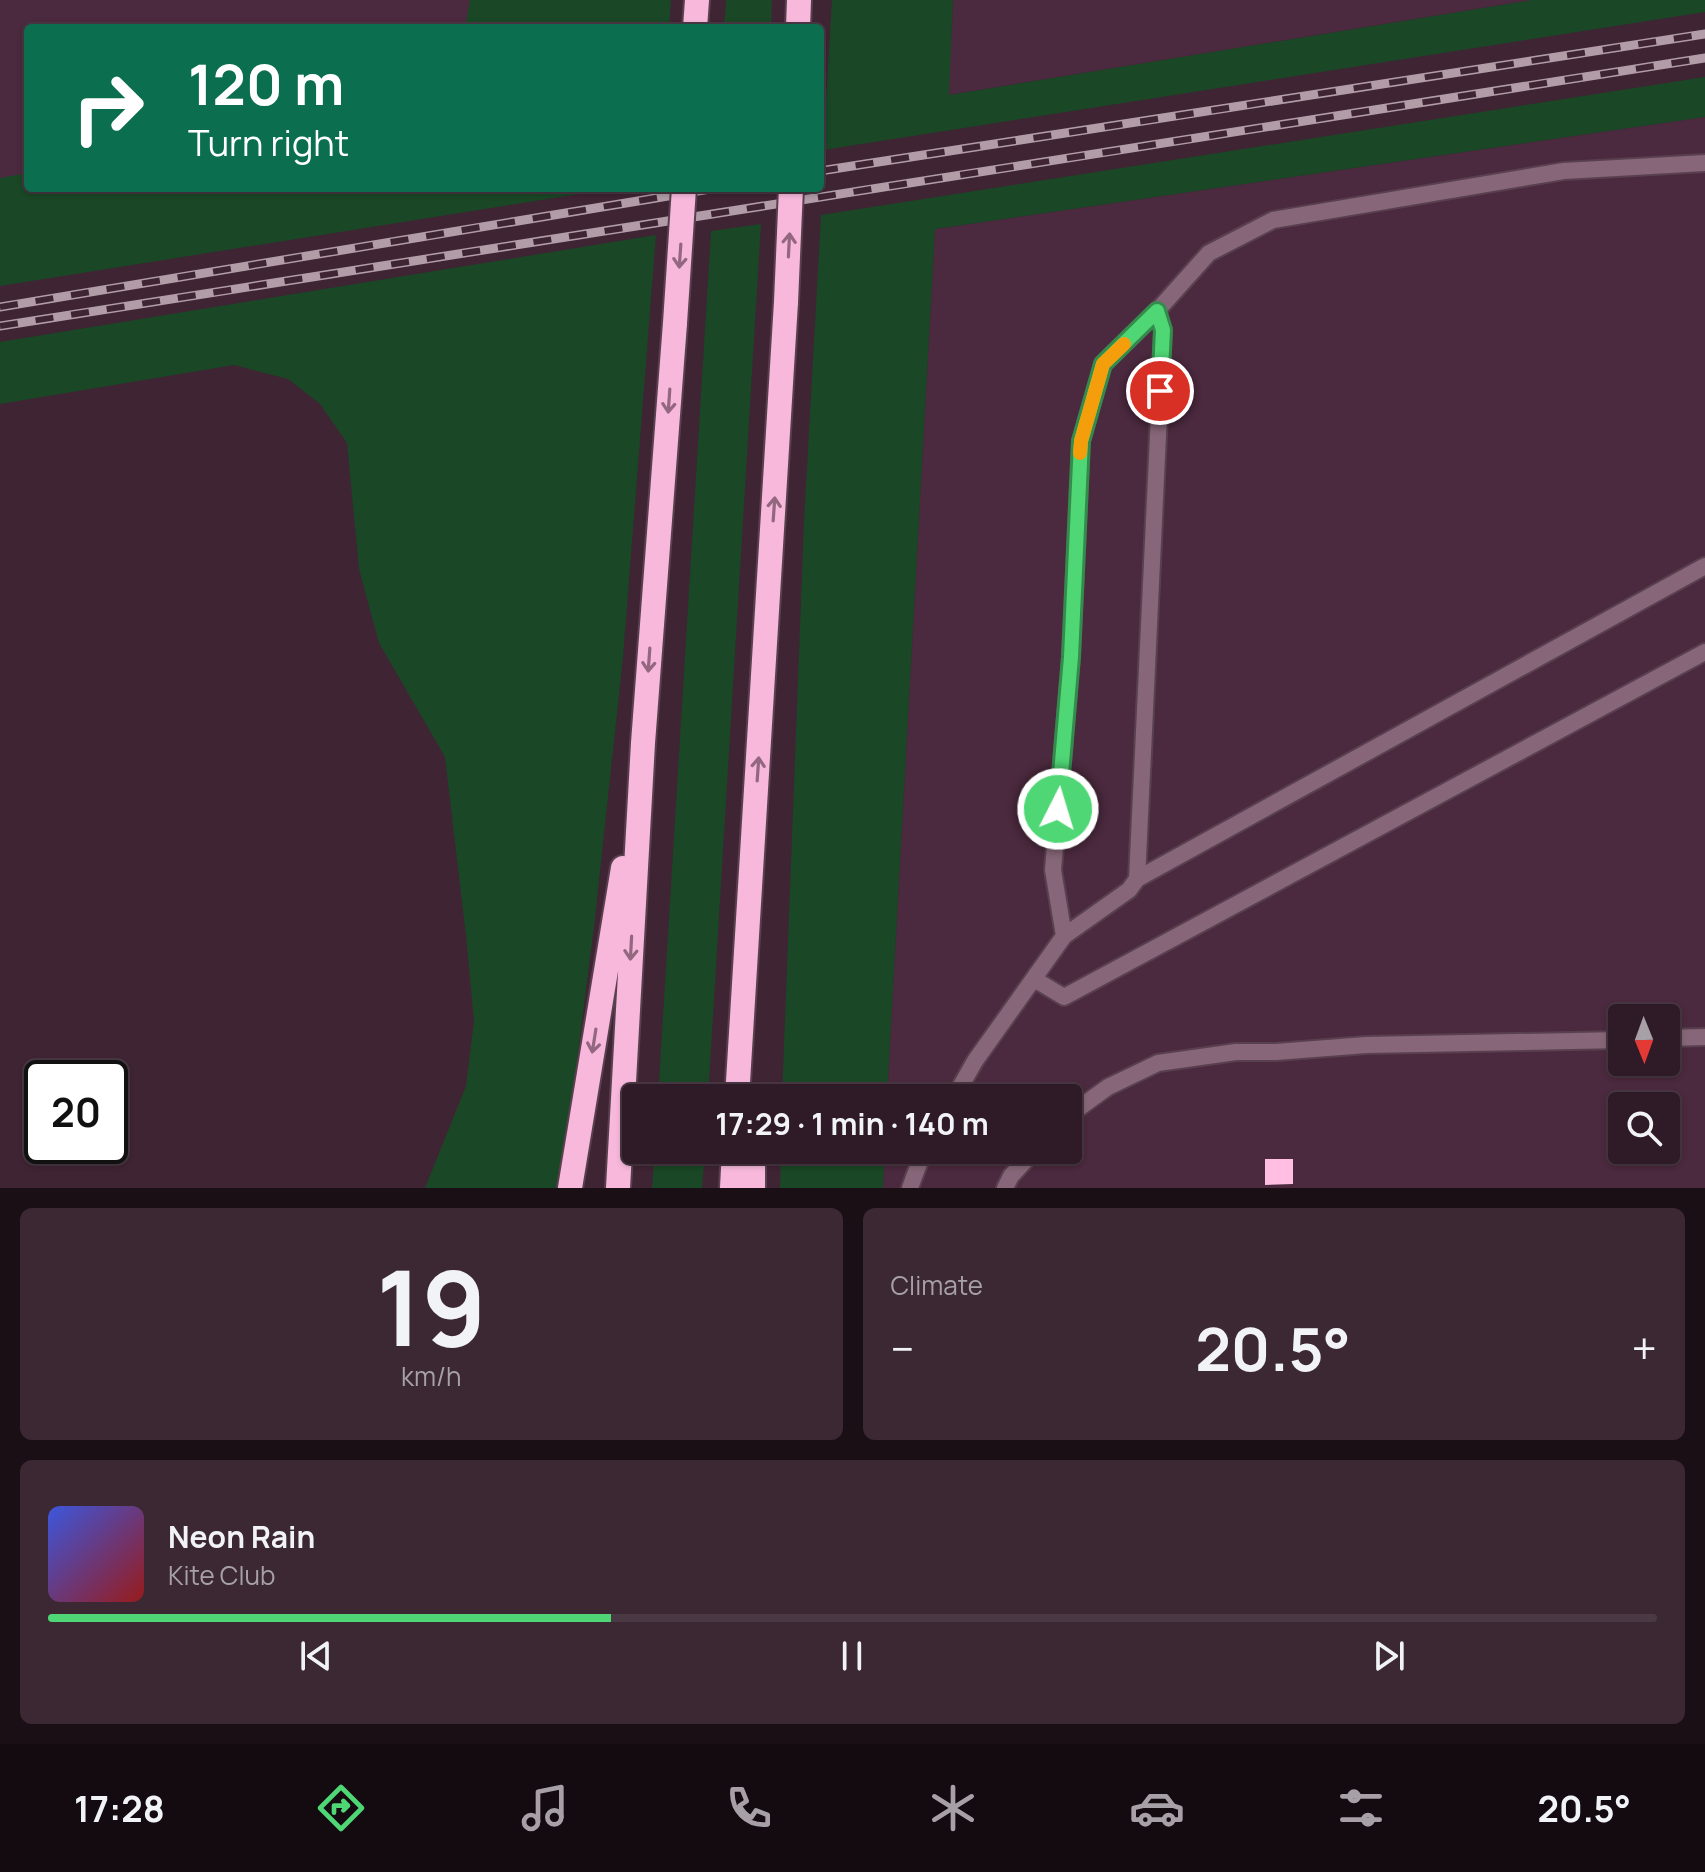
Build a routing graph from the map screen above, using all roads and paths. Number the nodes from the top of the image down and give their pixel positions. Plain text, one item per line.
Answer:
1 (697, 0) edge
2 (799, 0) edge
3 (695, 24) edge
4 (798, 24) edge
5 (1705, 163) edge
6 (684, 192) edge
7 (791, 192) edge
8 (1157, 311) junction
9 (1705, 566) edge
10 (1705, 652) edge
11 (643, 743) junction
12 (754, 823) junction
13 (1137, 879) junction
14 (1064, 936) junction
15 (1034, 979) junction
16 (1705, 1037) edge
17 (1680, 1038) edge
18 (1608, 1040) edge
19 (738, 1084) edge
20 (753, 1084) edge
21 (962, 1084) edge
22 (1082, 1106) edge
23 (733, 1164) edge
24 (753, 1164) edge
25 (919, 1164) edge
26 (1022, 1164) edge
27 (570, 1188) edge
28 (618, 1188) edge
29 (732, 1188) edge
30 (753, 1188) edge
31 (910, 1188) edge
32 (1005, 1188) edge

1 - 3 highway
2 - 4 highway
5 - 8 lane
6 -> 11 highway, bridge
12 -> 7 highway, bridge
8 - 13 lane
8 - 14 lane
9 - 13 lane
10 - 15 lane
11 -> 27 highway
11 -> 28 highway
12 - 19 highway
12 - 20 highway
13 - 14 lane
14 - 15 lane
15 - 21 lane
16 - 17 lane
18 - 22 lane
23 - 29 highway
24 - 30 highway
25 - 31 lane
26 - 32 lane

